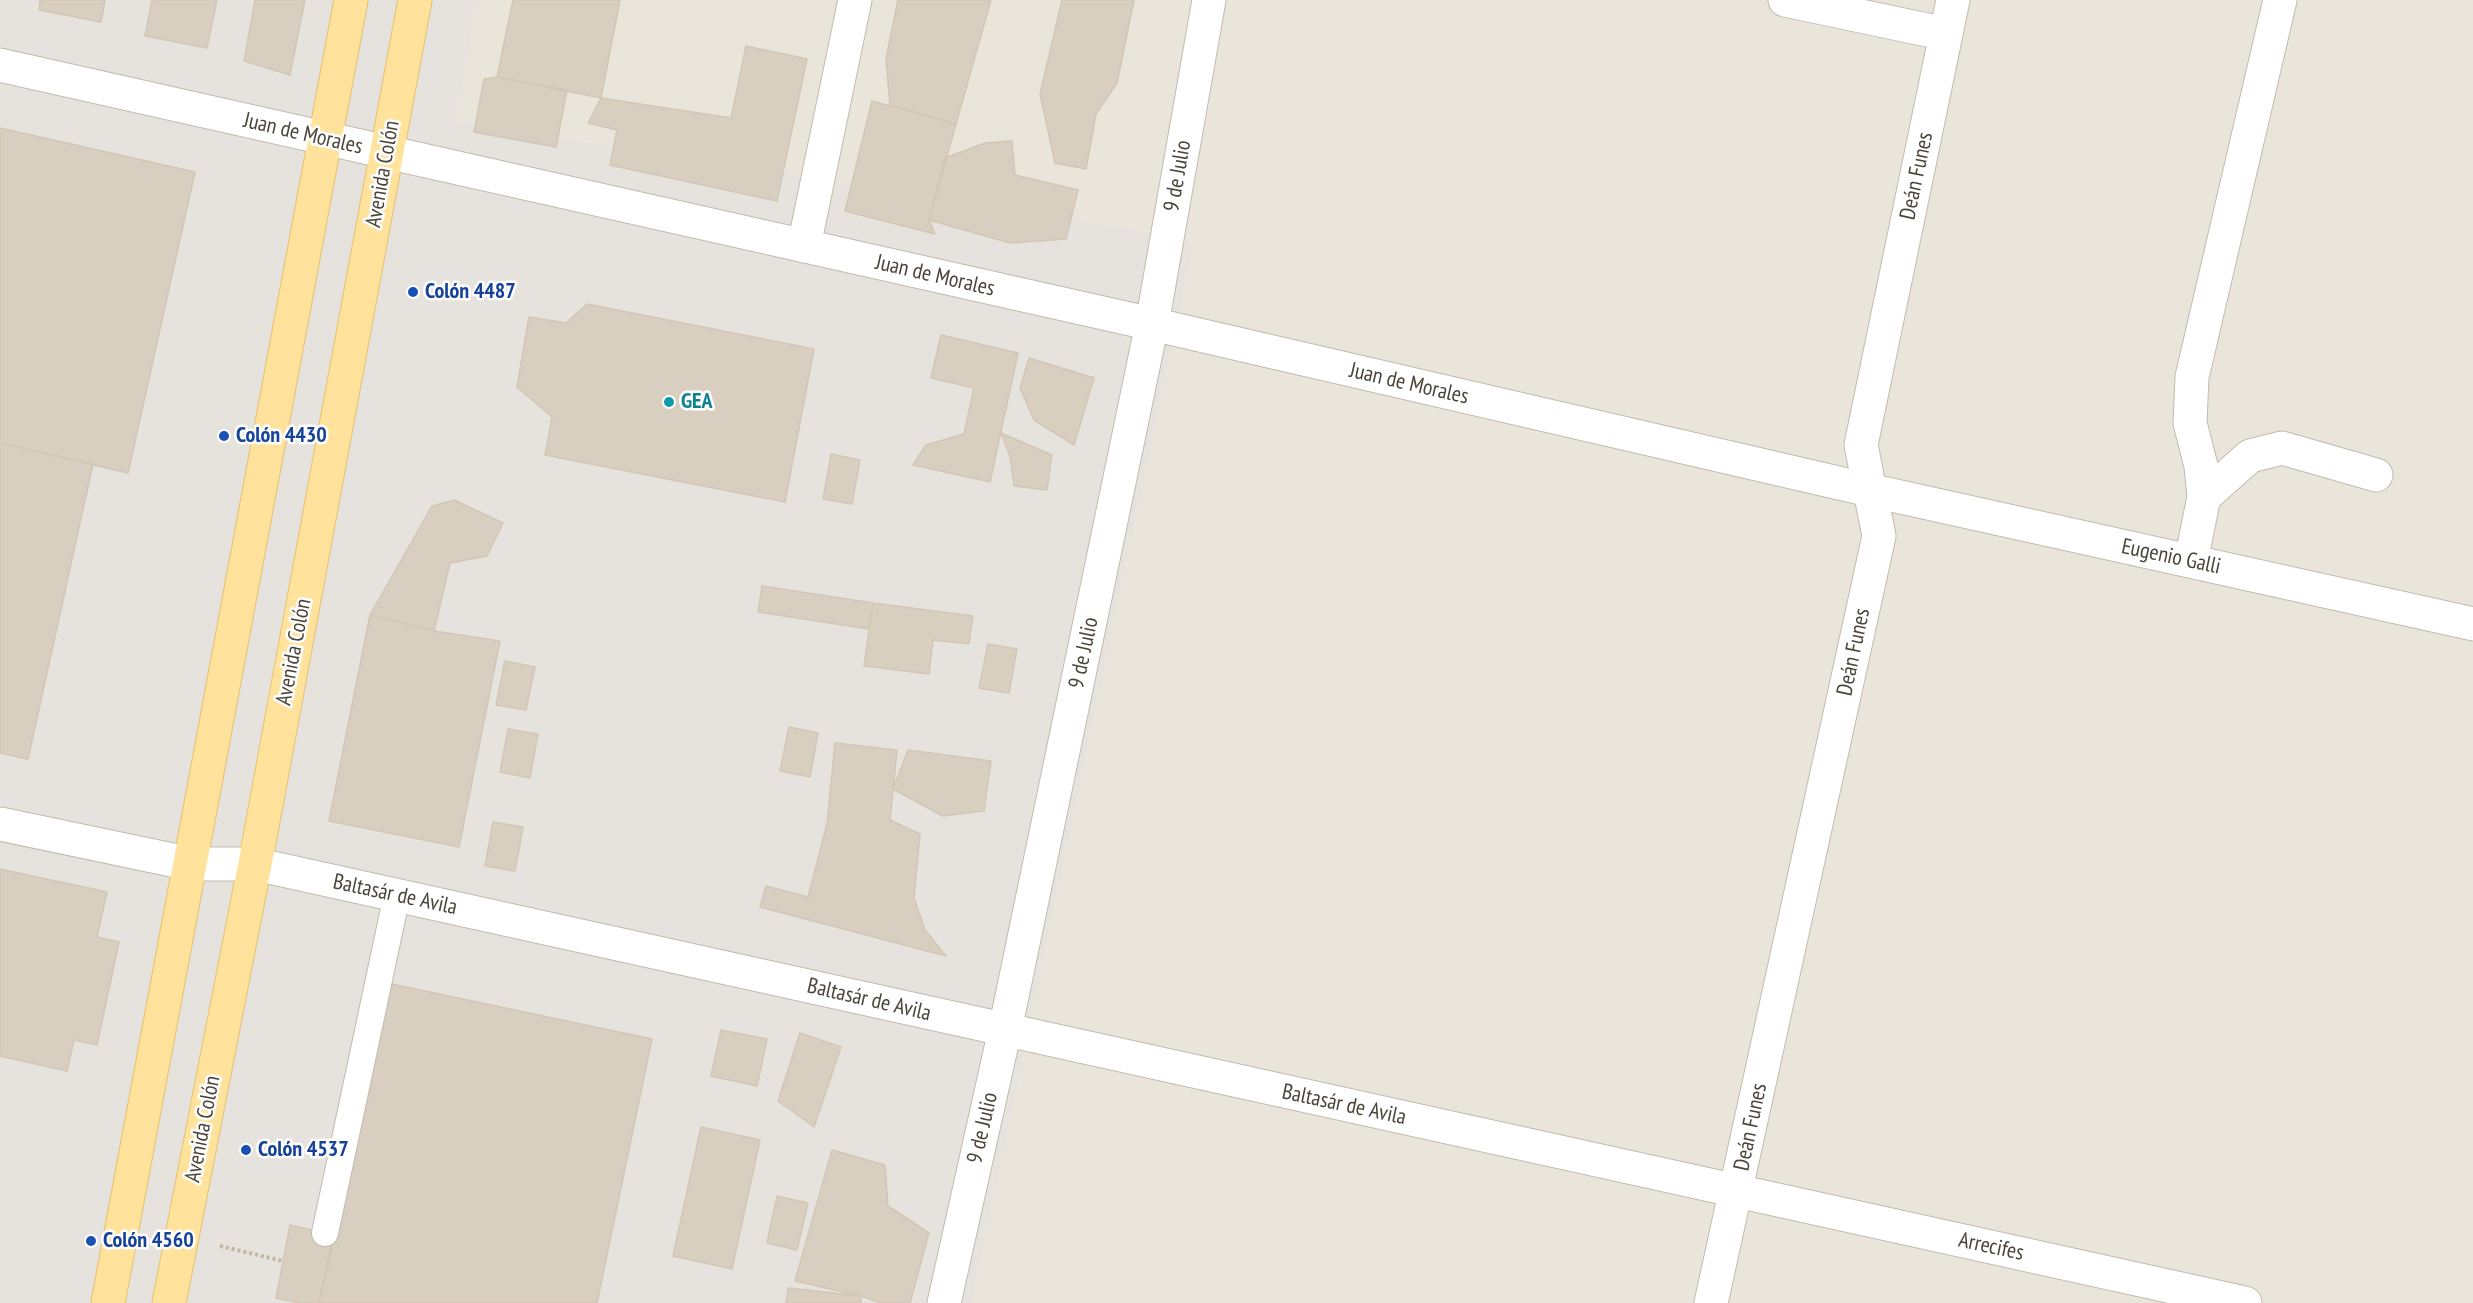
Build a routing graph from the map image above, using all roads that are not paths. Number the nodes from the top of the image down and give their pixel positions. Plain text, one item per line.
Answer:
1 (351, 0) edge
2 (415, 0) edge
3 (855, 0) edge
4 (1209, 0) edge
5 (1785, 0) edge
6 (1953, 0) edge
7 (2280, 0) edge
8 (1946, 34) junction
9 (0, 65) edge
10 (325, 140) junction
11 (387, 153) junction
12 (804, 246) junction
13 (1152, 324) junction
14 (2376, 475) dead end
15 (1869, 490) junction
16 (2204, 497) junction
17 (2191, 561) junction
18 (2473, 624) edge
19 (0, 824) edge
20 (191, 864) junction
21 (255, 864) junction
22 (397, 895) junction
23 (1005, 1030) junction
24 (1737, 1191) junction
25 (326, 1233) dead end
26 (108, 1303) edge
27 (169, 1303) edge
28 (944, 1303) edge
29 (1712, 1303) edge
30 (2246, 1303) edge

1 - 10 main road
2 - 11 main road, Avenida Colón
3 - 12 street
4 - 13 street, 9 de Julio
5 - 8 street
6 - 8 street, Deán Funes
7 - 16 street
8 - 15 street, Deán Funes
9 - 10 street, Juan de Morales
10 - 11 street, Juan de Morales
10 - 20 main road
11 - 12 street, Juan de Morales
11 - 21 main road, Avenida Colón
12 - 13 street, Juan de Morales
13 - 15 street, Juan de Morales
13 - 23 street, 9 de Julio
14 - 16 street
15 - 17 street, Eugenio Galli
15 - 24 street, Deán Funes
16 - 17 street
17 - 18 street, Eugenio Galli
19 - 20 street, Baltasár de Avila
20 - 21 street, Baltasár de Avila
20 - 26 main road
21 - 22 street, Baltasár de Avila
21 - 27 main road, Avenida Colón
22 - 23 street, Baltasár de Avila
22 - 25 lane
23 - 24 street, Baltasár de Avila
23 - 28 street, 9 de Julio
24 - 29 street, Deán Funes
24 - 30 street, Arrecifes

